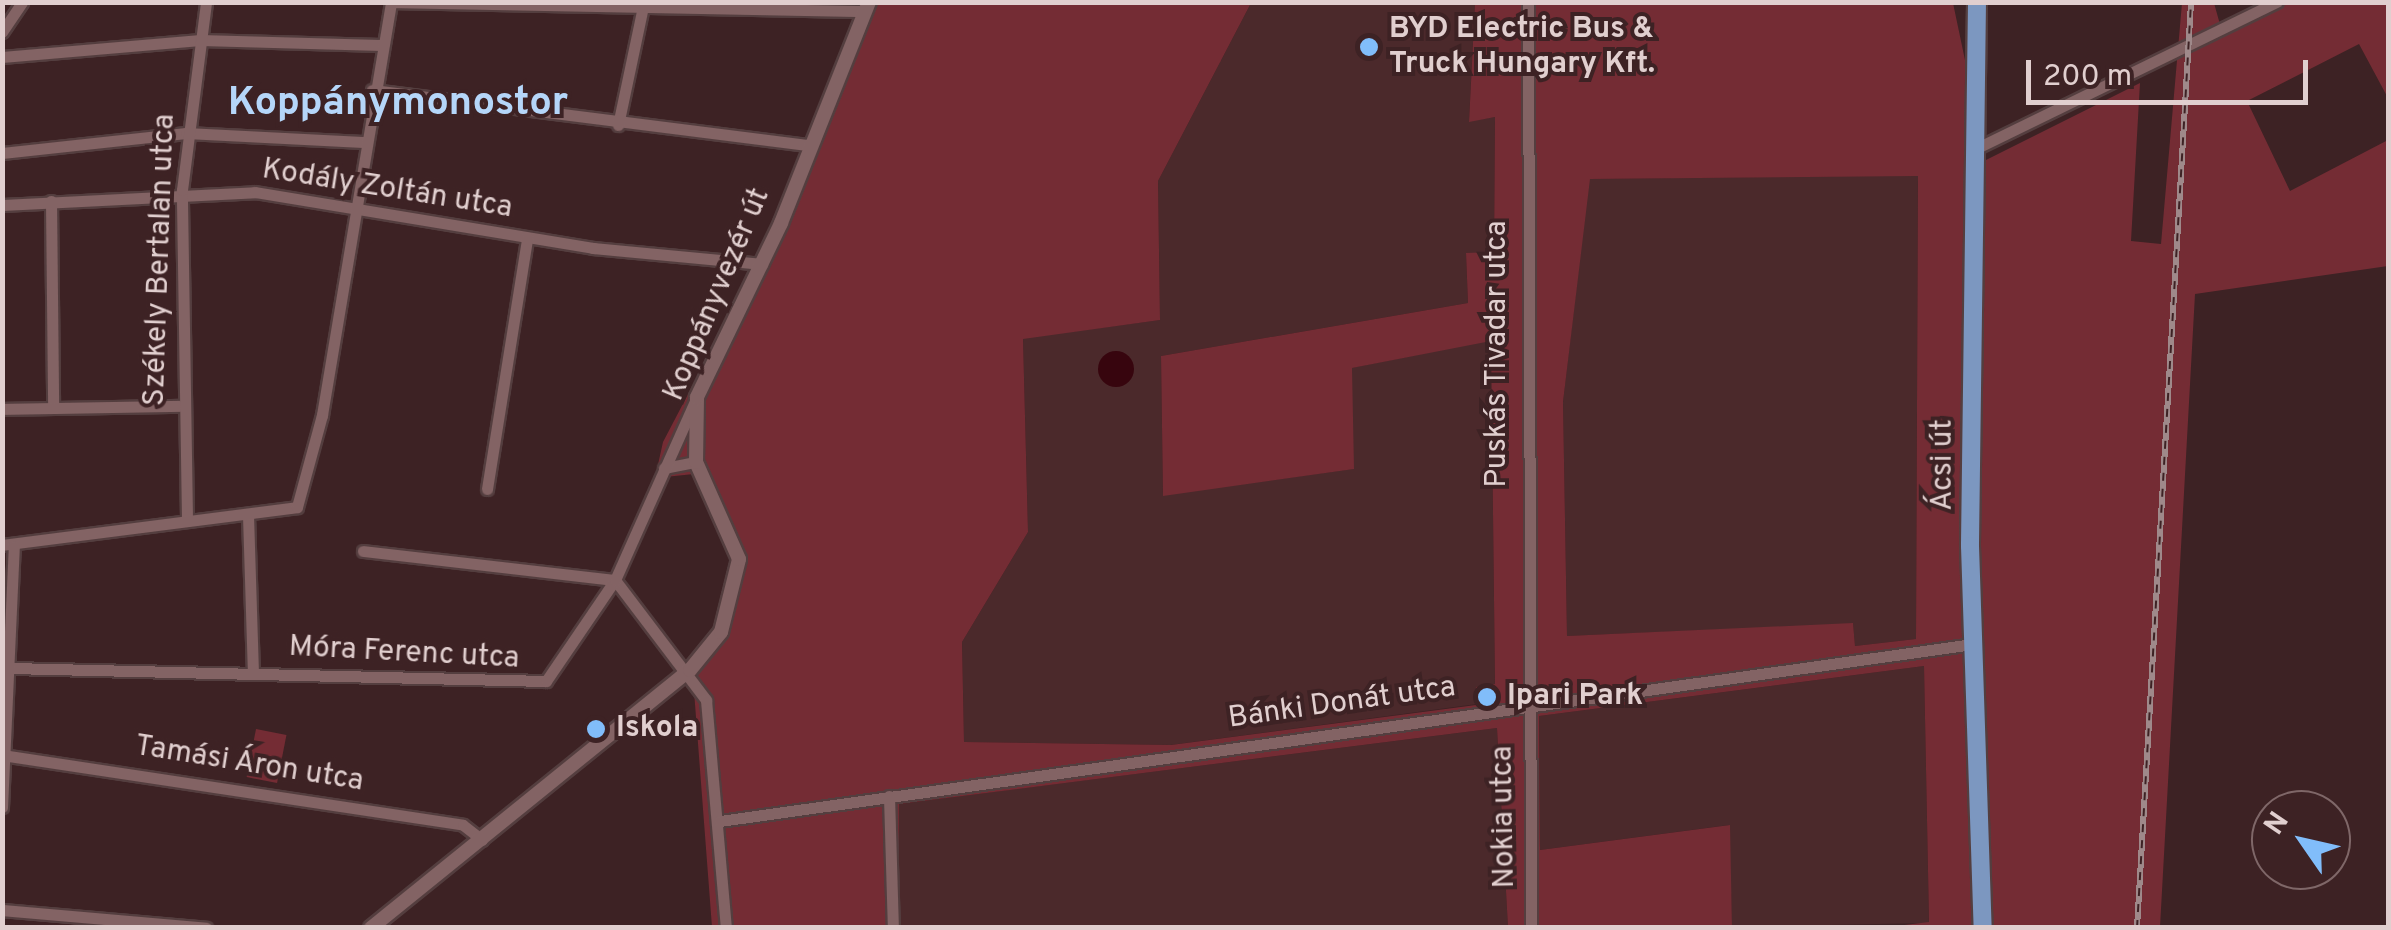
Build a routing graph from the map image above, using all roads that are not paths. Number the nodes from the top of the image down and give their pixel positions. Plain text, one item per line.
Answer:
1 (22, 2) edge
2 (206, 2) edge
3 (393, 2) edge
4 (1528, 2) edge
5 (1978, 2) edge
6 (2277, 2) edge
7 (643, 5) edge
8 (866, 7) edge
9 (2, 32) edge
10 (200, 40) junction
11 (381, 45) junction
12 (2, 57) edge
13 (372, 90) junction
14 (618, 124) junction
15 (186, 133) junction
16 (364, 142) junction
17 (808, 145) junction
18 (1972, 150) junction
19 (2, 153) edge
20 (182, 190) junction
21 (51, 201) junction
22 (2, 205) edge
23 (354, 209) junction
24 (527, 238) junction
25 (762, 264) junction
26 (697, 396) junction
27 (179, 406) junction
28 (53, 408) junction
29 (2, 409) edge
30 (696, 462) junction
31 (664, 468) junction
32 (487, 489) dead end
33 (248, 515) junction
34 (186, 519) junction
35 (8, 545) edge
36 (363, 551) dead end
37 (616, 580) junction
38 (1973, 644) junction
39 (10, 668) junction
40 (690, 670) junction
41 (253, 672) junction
42 (1528, 705) junction
43 (4, 755) edge
44 (890, 796) junction
45 (2, 808) edge
46 (720, 820) junction
47 (482, 840) junction
48 (2, 910) edge
49 (206, 928) edge
50 (372, 928) edge
51 (726, 928) edge
52 (893, 928) edge
53 (1531, 928) edge
54 (1983, 928) edge

1 - 9 street
2 - 10 street, Székely Bertalan utca
3 - 7 street
3 - 11 street
4 - 42 street, Puskás Tivadar utca
5 - 18 main road, Ácsi út
6 - 18 street
7 - 8 street
7 - 14 street
8 - 17 street, Koppányvezér út
10 - 11 street
10 - 12 street
10 - 15 street, Székely Bertalan utca
11 - 13 street
13 - 14 street
13 - 16 street
14 - 17 street
15 - 16 street
15 - 19 street
15 - 20 street, Székely Bertalan utca
16 - 23 street
17 - 25 street, Koppányvezér út
18 - 38 main road, Ácsi út
20 - 21 street, Kodály Zoltán utca
20 - 23 street, Kodály Zoltán utca
20 - 27 street, Székely Bertalan utca
21 - 22 street, Kodály Zoltán utca
21 - 28 street
23 - 24 street, Kodály Zoltán utca
23 - 33 street
24 - 25 street, Kodály Zoltán utca
24 - 32 street
25 - 26 street, Koppányvezér út
26 - 30 street, Koppányvezér út
26 - 31 street, Móra Ferenc utca
27 - 28 street
27 - 34 street, Székely Bertalan utca
28 - 29 street
30 - 31 street
30 - 40 street, Koppányvezér út
31 - 37 street, Móra Ferenc utca
33 - 34 street
33 - 41 street, Móra Ferenc utca
34 - 35 street
35 - 39 street
36 - 37 street
37 - 40 street
37 - 41 street, Móra Ferenc utca
38 - 42 street, Bánki Donát utca
38 - 54 main road, Ácsi út
39 - 41 street, Móra Ferenc utca
39 - 43 street
40 - 46 street
40 - 47 street, Koppányvezér út
42 - 44 street, Bánki Donát utca
42 - 53 street, Nokia utca
43 - 45 street
43 - 47 street, Tamási Áron utca
44 - 46 street, Bánki Donát utca
44 - 52 street
46 - 51 street
47 - 50 street, Koppányvezér út
48 - 49 street

